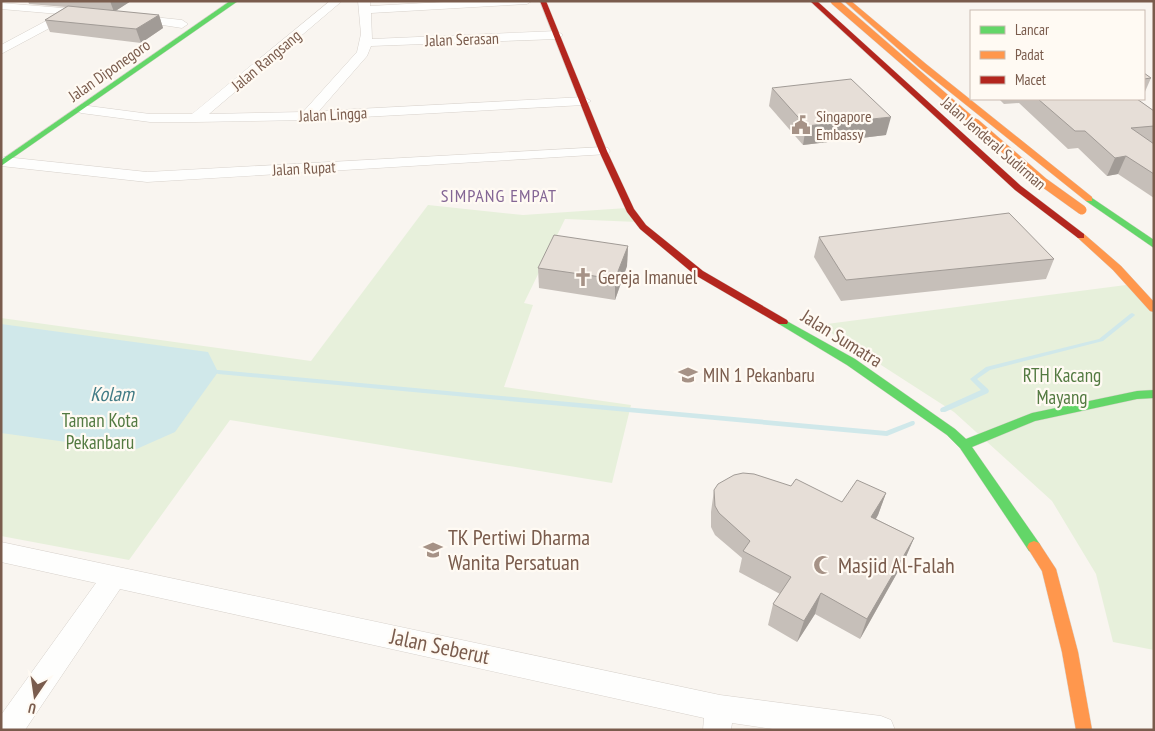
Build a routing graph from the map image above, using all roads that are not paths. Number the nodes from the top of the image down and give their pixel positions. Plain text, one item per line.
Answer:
1 (215, 1) edge
2 (235, 1) edge
3 (337, 1) edge
4 (527, 1) edge
5 (543, 1) edge
6 (813, 1) edge
7 (821, 1) edge
8 (834, 1) edge
9 (847, 1) edge
10 (365, 5) edge
11 (1, 6) edge
12 (72, 12) junction
13 (100, 15) edge
14 (118, 17) edge
15 (182, 24) junction
16 (167, 34) dead end
17 (557, 35) junction
18 (366, 43) junction
19 (4, 47) edge
20 (924, 66) junction
21 (885, 68) junction
22 (98, 80) dead end
23 (120, 82) junction
24 (584, 101) junction
25 (81, 109) junction
26 (307, 116) junction
27 (195, 118) junction
28 (604, 151) junction
29 (3, 163) edge
30 (1089, 216) dead end
31 (1102, 240) dead end
32 (1154, 245) edge
33 (1154, 309) edge
34 (1154, 394) edge
35 (964, 445) junction
36 (1, 552) edge
37 (115, 576) junction
38 (719, 719) edge
39 (8, 730) edge
40 (881, 730) edge
41 (1084, 730) edge

1 - 15 main road, Jalan Diponegoro
2 - 23 main road, Jalan Diponegoro
3 - 27 street, Jalan Rangsang
4 - 10 street
5 - 17 main road, Jalan Sumatra
6 - 21 main road, Jalan Jenderal Sudirman
7 - 31 main road
8 - 30 main road, bridge
9 - 20 main road, Jalan Jenderal Sudirman
10 - 18 street
11 - 12 street
12 - 13 street
12 - 19 street
14 - 15 street
15 - 16 main road, Jalan Diponegoro
17 - 18 street, Jalan Serasan
17 - 24 main road, Jalan Sumatra
18 - 26 street
20 - 21 main road
20 - 32 main road, Jalan Jenderal Sudirman
21 - 33 main road, Jalan Jenderal Sudirman
22 - 23 main road
23 - 25 main road, Jalan Diponegoro
24 - 26 street, Jalan Lingga
24 - 28 main road, Jalan Sumatra
25 - 27 street, Jalan Lingga
25 - 29 main road, Jalan Diponegoro
26 - 27 street, Jalan Lingga
28 - 29 street, Jalan Rupat
28 - 35 main road, Jalan Sumatra
34 - 35 main road
35 - 41 main road, Jalan Sumatra
36 - 37 street, Jalan Seberut
37 - 38 street, Jalan Seberut
37 - 39 street
38 - 40 street, Jalan Seberut

